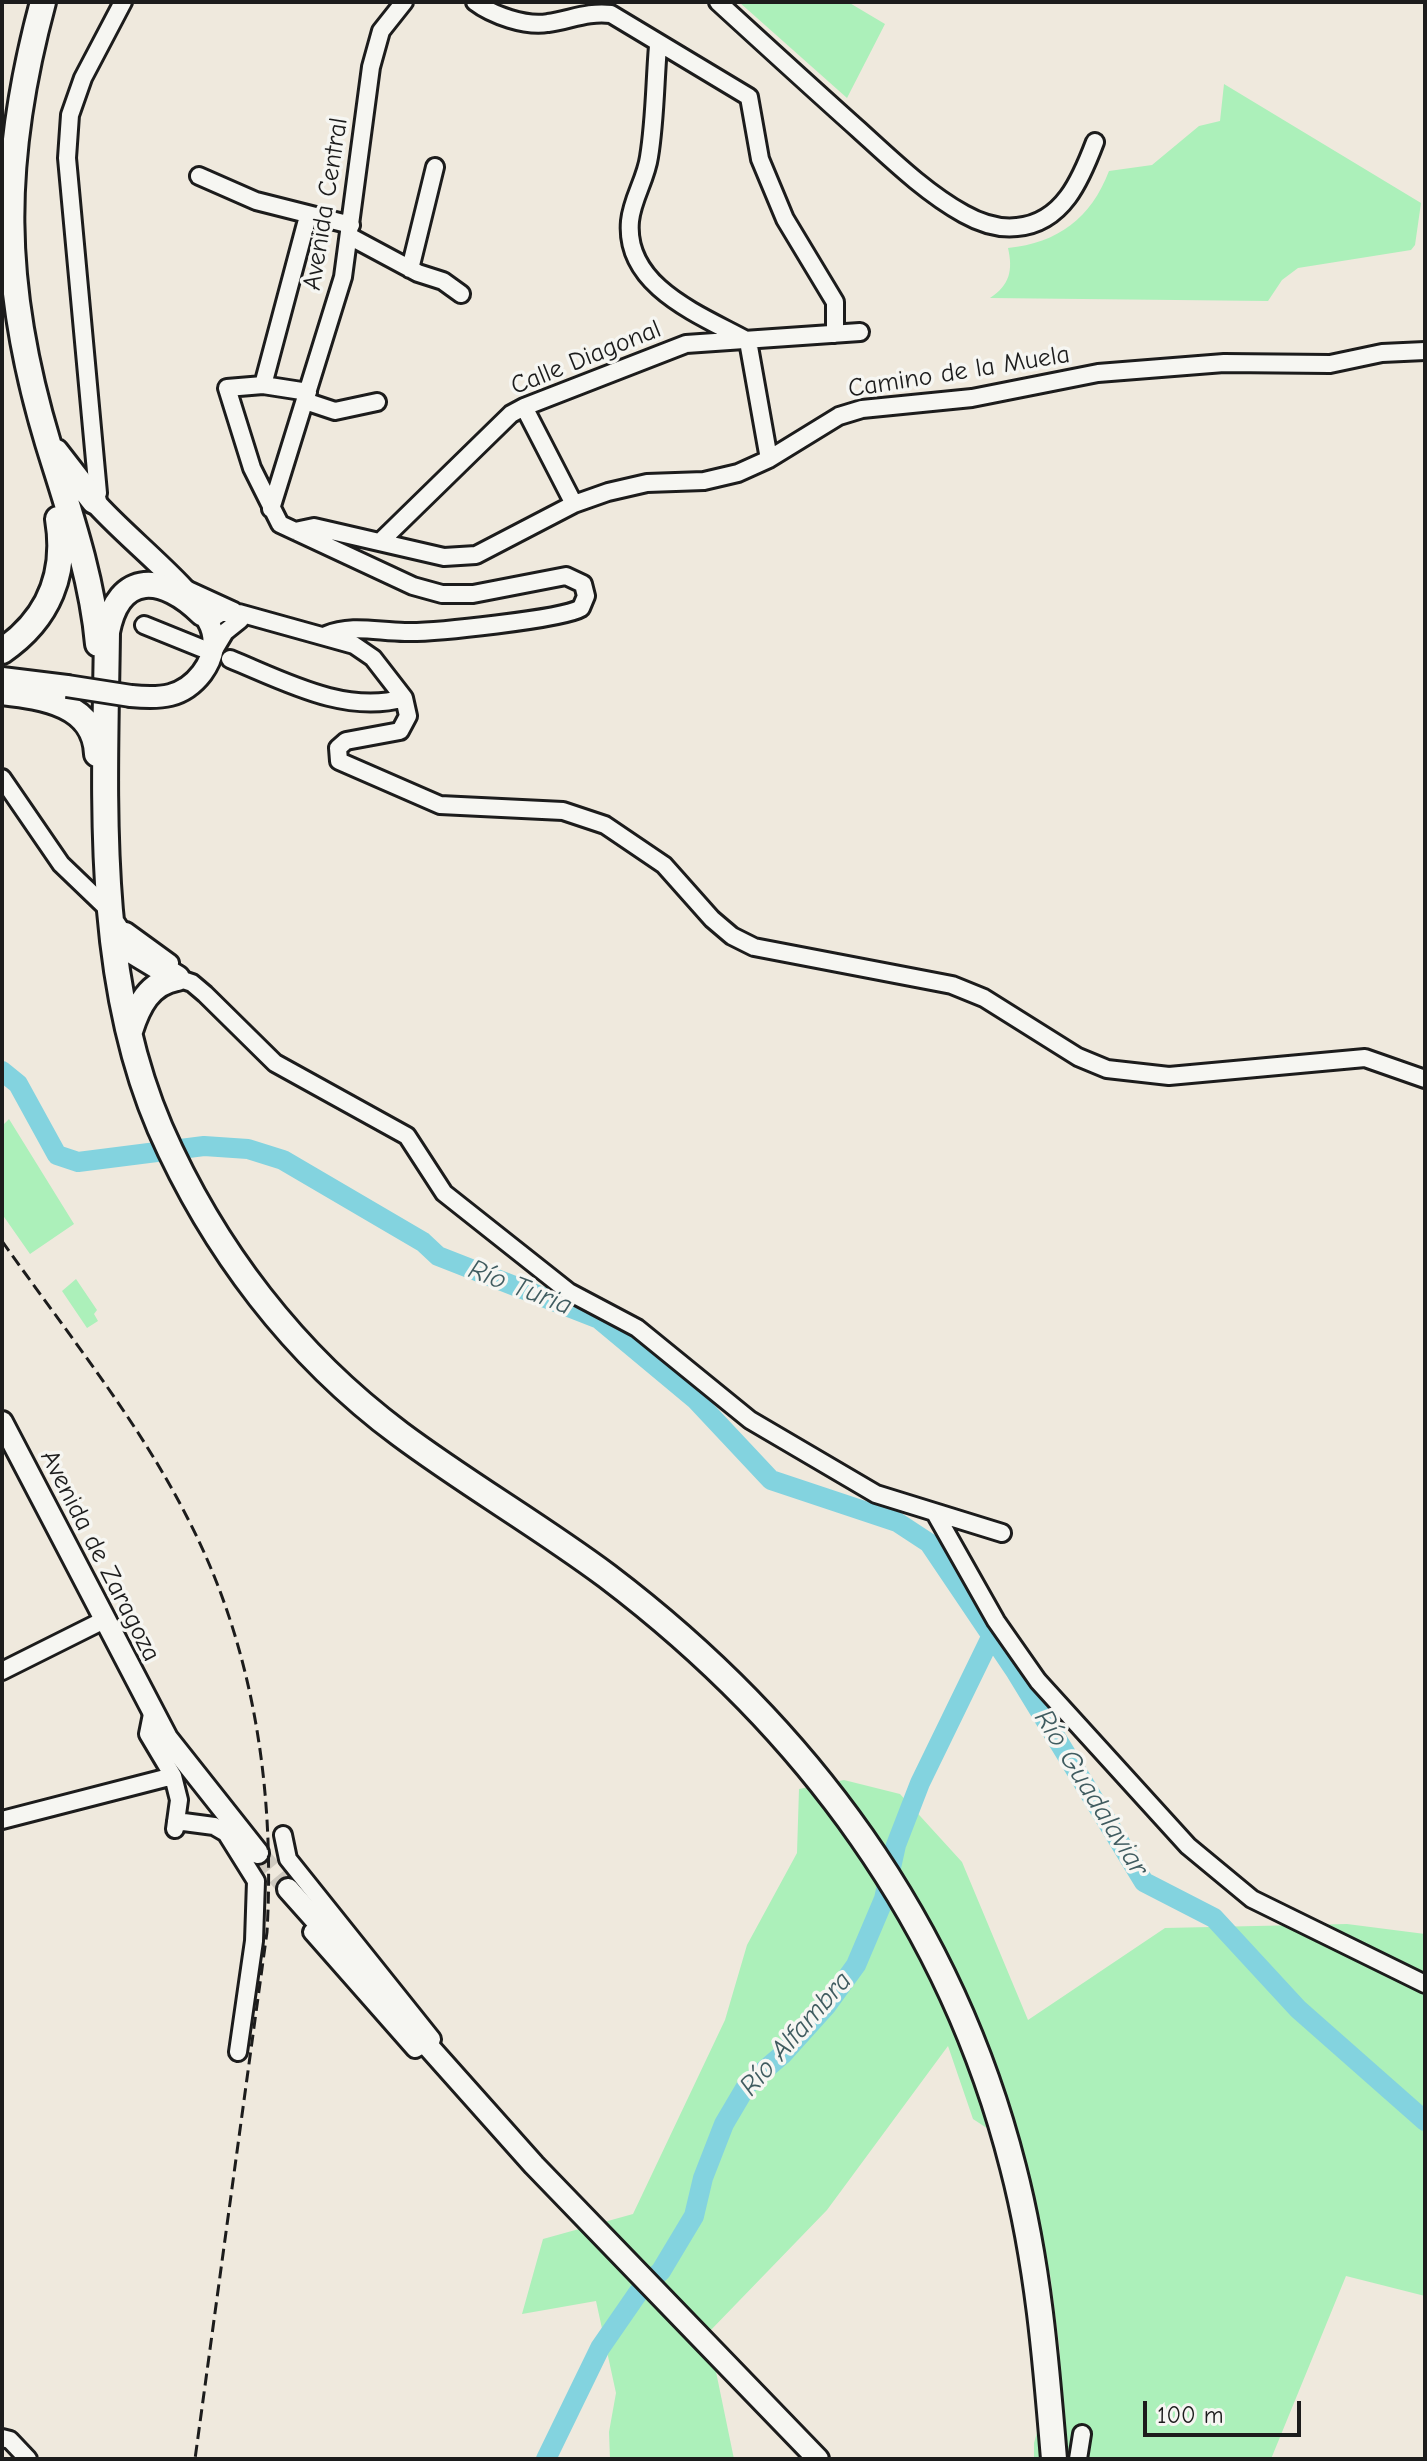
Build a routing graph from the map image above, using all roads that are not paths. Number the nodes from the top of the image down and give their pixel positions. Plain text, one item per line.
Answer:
1 (43, 2) edge
2 (123, 2) edge
3 (404, 2) edge
4 (475, 2) edge
5 (718, 2) edge
6 (658, 46) junction
7 (5, 140) edge
8 (1095, 142) dead end
9 (435, 167) dead end
10 (199, 176) dead end
11 (308, 216) junction
12 (350, 230) junction
13 (410, 269) junction
14 (461, 294) dead end
15 (860, 332) dead end
16 (835, 334) junction
17 (748, 341) junction
18 (1425, 351) edge
19 (263, 385) junction
20 (306, 396) junction
21 (377, 402) dead end
22 (524, 407) junction
23 (47, 441) junction
24 (769, 459) junction
25 (56, 469) junction
26 (94, 501) junction
27 (574, 504) junction
28 (271, 509) junction
29 (295, 531) junction
30 (382, 540) junction
31 (170, 579) junction
32 (205, 617) junction
33 (243, 617) junction
34 (144, 625) dead end
35 (326, 635) junction
36 (2, 651) edge
37 (214, 655) junction
38 (2, 678) edge
39 (2, 692) edge
40 (404, 698) junction
41 (106, 726) junction
42 (2, 778) edge
43 (109, 872) junction
44 (113, 920) junction
45 (185, 980) junction
46 (130, 1031) junction
47 (1425, 1079) edge
48 (2, 1422) edge
49 (935, 1513) junction
50 (1002, 1533) dead end
51 (104, 1620) junction
52 (2, 1671) edge
53 (152, 1714) junction
54 (173, 1776) junction
55 (2, 1820) edge
56 (283, 1835) dead end
57 (258, 1853) tunnel mouth
58 (288, 1889) tunnel mouth
59 (312, 1932) dead end
60 (1425, 1984) edge
61 (425, 2046) junction
62 (238, 2052) dead end
63 (1043, 2424) junction
64 (1082, 2434) dead end
65 (5, 2437) edge
66 (28, 2459) edge
67 (818, 2459) edge
68 (1038, 2459) edge
69 (1054, 2459) edge
70 (1078, 2459) edge

1 - 7 highway
2 - 26 street
3 - 12 street, Avenida Central
4 - 6 street
5 - 8 street
6 - 16 street
6 - 17 street
7 - 23 highway
9 - 13 street
10 - 11 street
11 - 12 street
11 - 19 street
12 - 13 street
12 - 20 street, Avenida Central
13 - 14 street
15 - 16 street, Calle Diagonal
16 - 17 street, Calle Diagonal
17 - 22 street, Calle Diagonal
17 - 24 street
18 - 24 street, Camino de la Muela
19 - 20 street
19 - 28 street
20 - 21 street
20 - 28 street, Avenida Central
22 - 27 street
22 - 30 street, Calle Diagonal
23 - 25 highway
23 - 26 highway
24 - 27 street, Camino de la Muela
25 - 36 highway
25 - 41 highway
26 - 31 main road
27 - 30 street, Camino de la Muela
28 - 29 street
29 - 30 street, Camino de la Muela
29 - 35 street
31 - 32 main road
31 - 33 street
32 - 33 street
32 - 37 main road
32 - 41 highway
33 - 35 street
33 - 37 street
34 - 37 street
35 - 40 street
37 - 38 main road, bridge
37 - 40 street
39 - 43 highway
40 - 47 street
41 - 43 highway
42 - 44 street
43 - 44 highway
44 - 45 highway
44 - 46 highway
45 - 46 highway
45 - 49 street
46 - 63 highway
48 - 51 main road, Avenida de Zaragoza
49 - 50 street
49 - 60 street
51 - 52 street
51 - 53 main road, Avenida de Zaragoza
53 - 54 street, Avenida de Zaragoza
53 - 57 main road, Avenida de Zaragoza
54 - 55 street
54 - 62 street, Avenida de Zaragoza
56 - 61 street
58 - 61 main road
59 - 61 street
61 - 67 main road
63 - 68 highway
63 - 69 highway
64 - 70 street
65 - 66 street

